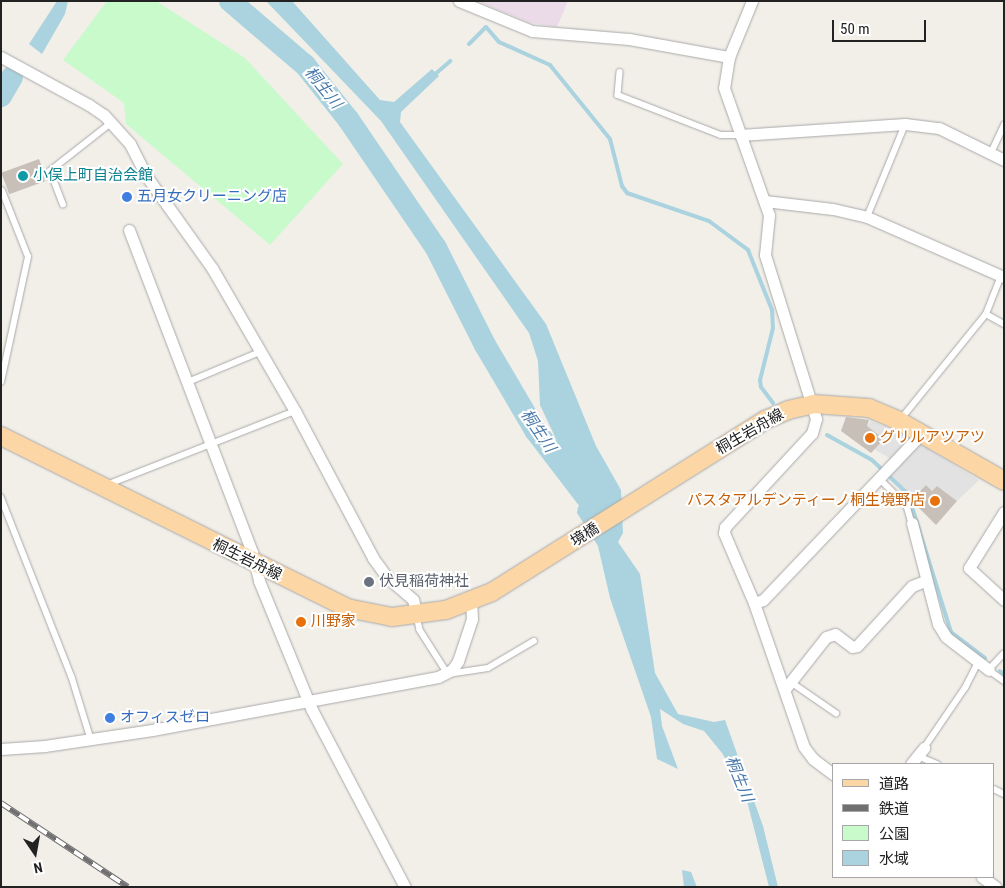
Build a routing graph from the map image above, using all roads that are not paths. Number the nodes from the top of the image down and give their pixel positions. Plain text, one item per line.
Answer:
1 (459, 1) edge
2 (752, 1) edge
3 (1, 57) edge
4 (729, 58) junction
5 (620, 72) dead end
6 (111, 122) junction
7 (905, 124) junction
8 (1004, 125) edge
9 (740, 136) junction
10 (992, 151) junction
11 (1004, 160) edge
12 (2, 191) edge
13 (765, 201) junction
14 (63, 205) dead end
15 (867, 218) junction
16 (129, 230) dead end
17 (1002, 276) edge
18 (986, 314) junction
19 (1004, 324) edge
20 (260, 352) junction
21 (1, 382) edge
22 (188, 382) junction
23 (813, 404) junction
24 (295, 411) junction
25 (899, 421) junction
26 (921, 434) junction
27 (1, 436) edge
28 (212, 444) junction
29 (879, 478) junction
30 (1004, 481) edge
31 (665, 484) joint
32 (100, 488) junction
33 (1, 497) edge
34 (1004, 512) edge
35 (912, 523) joint
36 (255, 565) junction
37 (925, 581) junction
38 (504, 585) joint
39 (1004, 600) edge
40 (471, 602) junction
41 (754, 603) junction
42 (417, 614) junction
43 (534, 641) dead end
44 (1004, 654) edge
45 (979, 660) junction
46 (989, 670) junction
47 (448, 674) junction
48 (1004, 681) edge
49 (788, 685) junction
50 (308, 702) junction
51 (836, 713) dead end
52 (91, 739) junction
53 (4, 748) edge
54 (918, 756) edge
55 (934, 763) edge
56 (832, 773) edge
57 (983, 878) edge
58 (405, 887) edge
59 (996, 887) edge

1 - 4 street
2 - 4 street
3 - 6 street
4 - 9 street
5 - 9 lane
6 - 14 lane
6 - 20 street
7 - 9 street
7 - 10 street
7 - 15 lane
8 - 10 lane
9 - 13 street
10 - 11 street
12 - 21 lane
13 - 15 street
13 - 23 street
15 - 17 street
16 - 22 street
17 - 18 lane
18 - 19 lane
18 - 25 lane
20 - 22 lane
20 - 24 street
22 - 28 street
23 - 25 main road, 桐生岩舟線
23 - 31 main road, 桐生岩舟線
23 - 41 street
24 - 28 lane
24 - 42 street
25 - 26 main road, 桐生岩舟線
26 - 29 street
26 - 30 main road, 桐生岩舟線
27 - 32 main road, 桐生岩舟線
28 - 32 lane
28 - 36 street
29 - 35 lane
29 - 41 street
31 - 38 main road, 境橋
32 - 36 main road, 桐生岩舟線
33 - 52 lane
34 - 39 street
35 - 37 street
36 - 42 main road, 桐生岩舟線
36 - 50 street
37 - 45 street
37 - 49 street
38 - 40 main road, 桐生岩舟線
40 - 42 main road, 桐生岩舟線
40 - 47 street
41 - 49 street
42 - 47 lane
43 - 47 lane
44 - 46 lane
45 - 46 street
45 - 54 lane
46 - 48 lane
47 - 50 street
49 - 51 lane
49 - 56 street
50 - 52 street
50 - 58 street
52 - 53 street
54 - 55 lane
57 - 59 street

